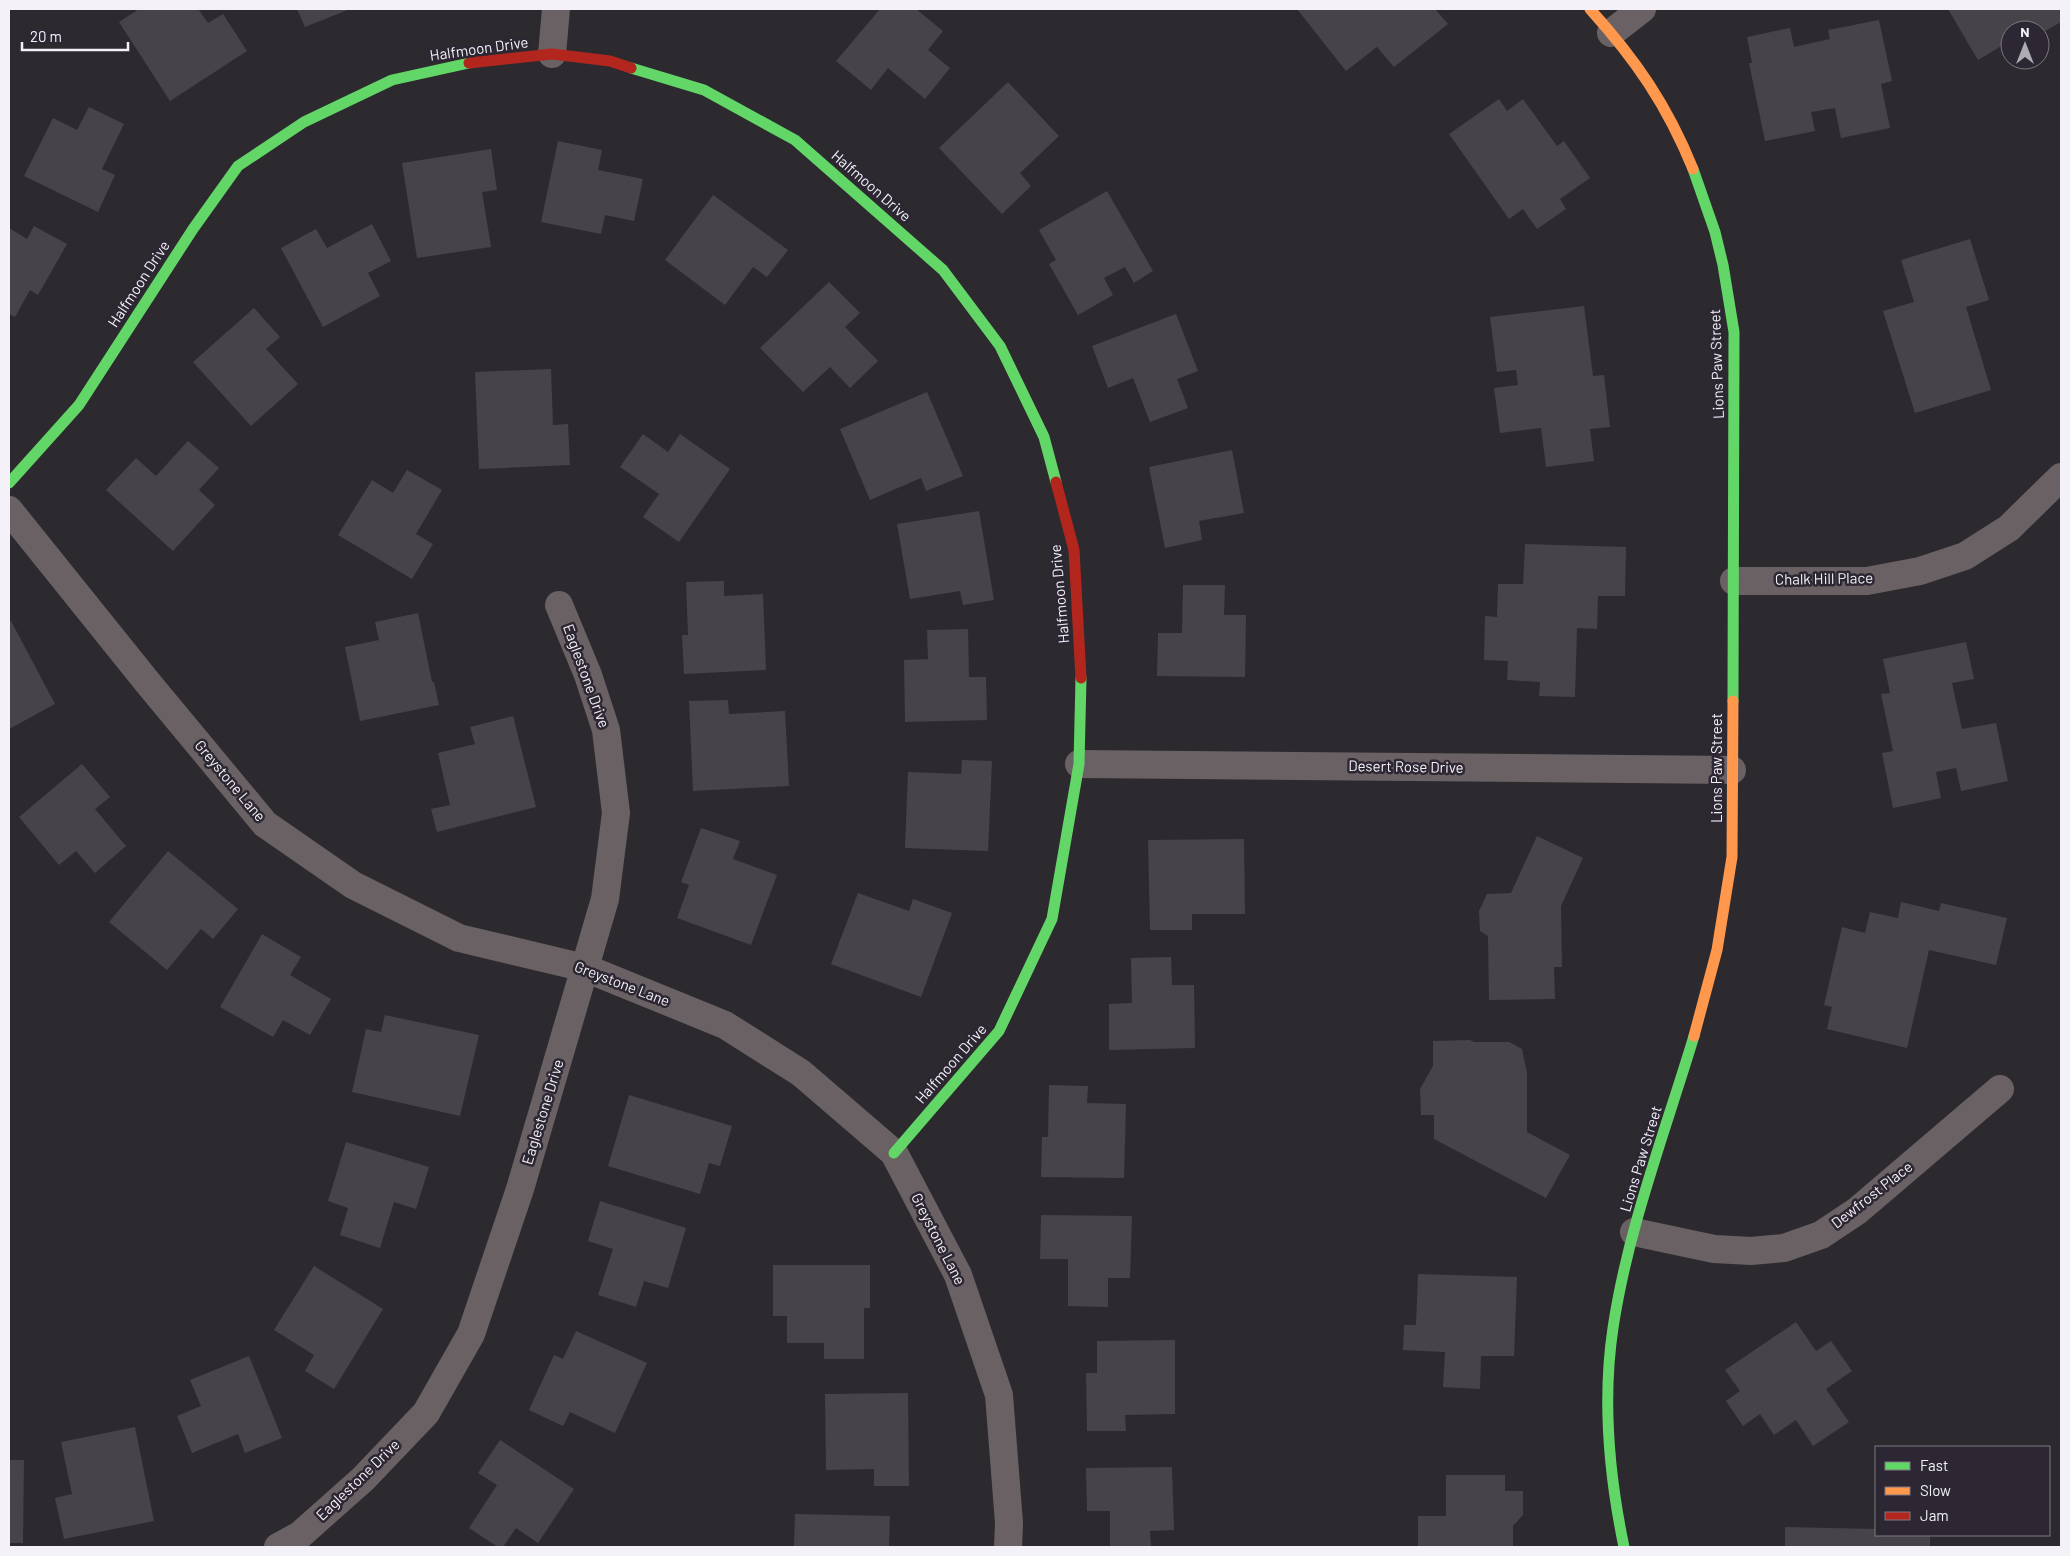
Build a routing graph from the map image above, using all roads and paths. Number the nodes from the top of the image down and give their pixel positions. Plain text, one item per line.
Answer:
1 (556, 9) edge
2 (1590, 9) edge
3 (1642, 9) edge
4 (1611, 33) junction
5 (552, 54) junction
6 (2061, 477) edge
7 (9, 483) edge
8 (9, 510) edge
9 (1734, 581) junction
10 (559, 605) dead end
11 (1079, 764) junction
12 (1732, 770) junction
13 (585, 968) junction
14 (2000, 1089) dead end
15 (894, 1153) junction
16 (1634, 1232) junction
17 (278, 1547) edge
18 (1008, 1547) edge
19 (1624, 1547) edge

1 - 5 street
2 - 4 street, Lions Paw Street
3 - 4 street
4 - 9 street, Lions Paw Street
5 - 7 street, Halfmoon Drive
5 - 11 street, Halfmoon Drive
6 - 9 street, Chalk Hill Place
8 - 13 street, Greystone Lane
9 - 12 street, Lions Paw Street
10 - 13 street, Eaglestone Drive
11 - 12 street, Desert Rose Drive
11 - 15 street, Halfmoon Drive
12 - 16 street, Lions Paw Street
13 - 15 street, Greystone Lane
13 - 17 street, Eaglestone Drive
14 - 16 street, Dewfrost Place
15 - 18 street, Greystone Lane
16 - 19 street, Lions Paw Street

